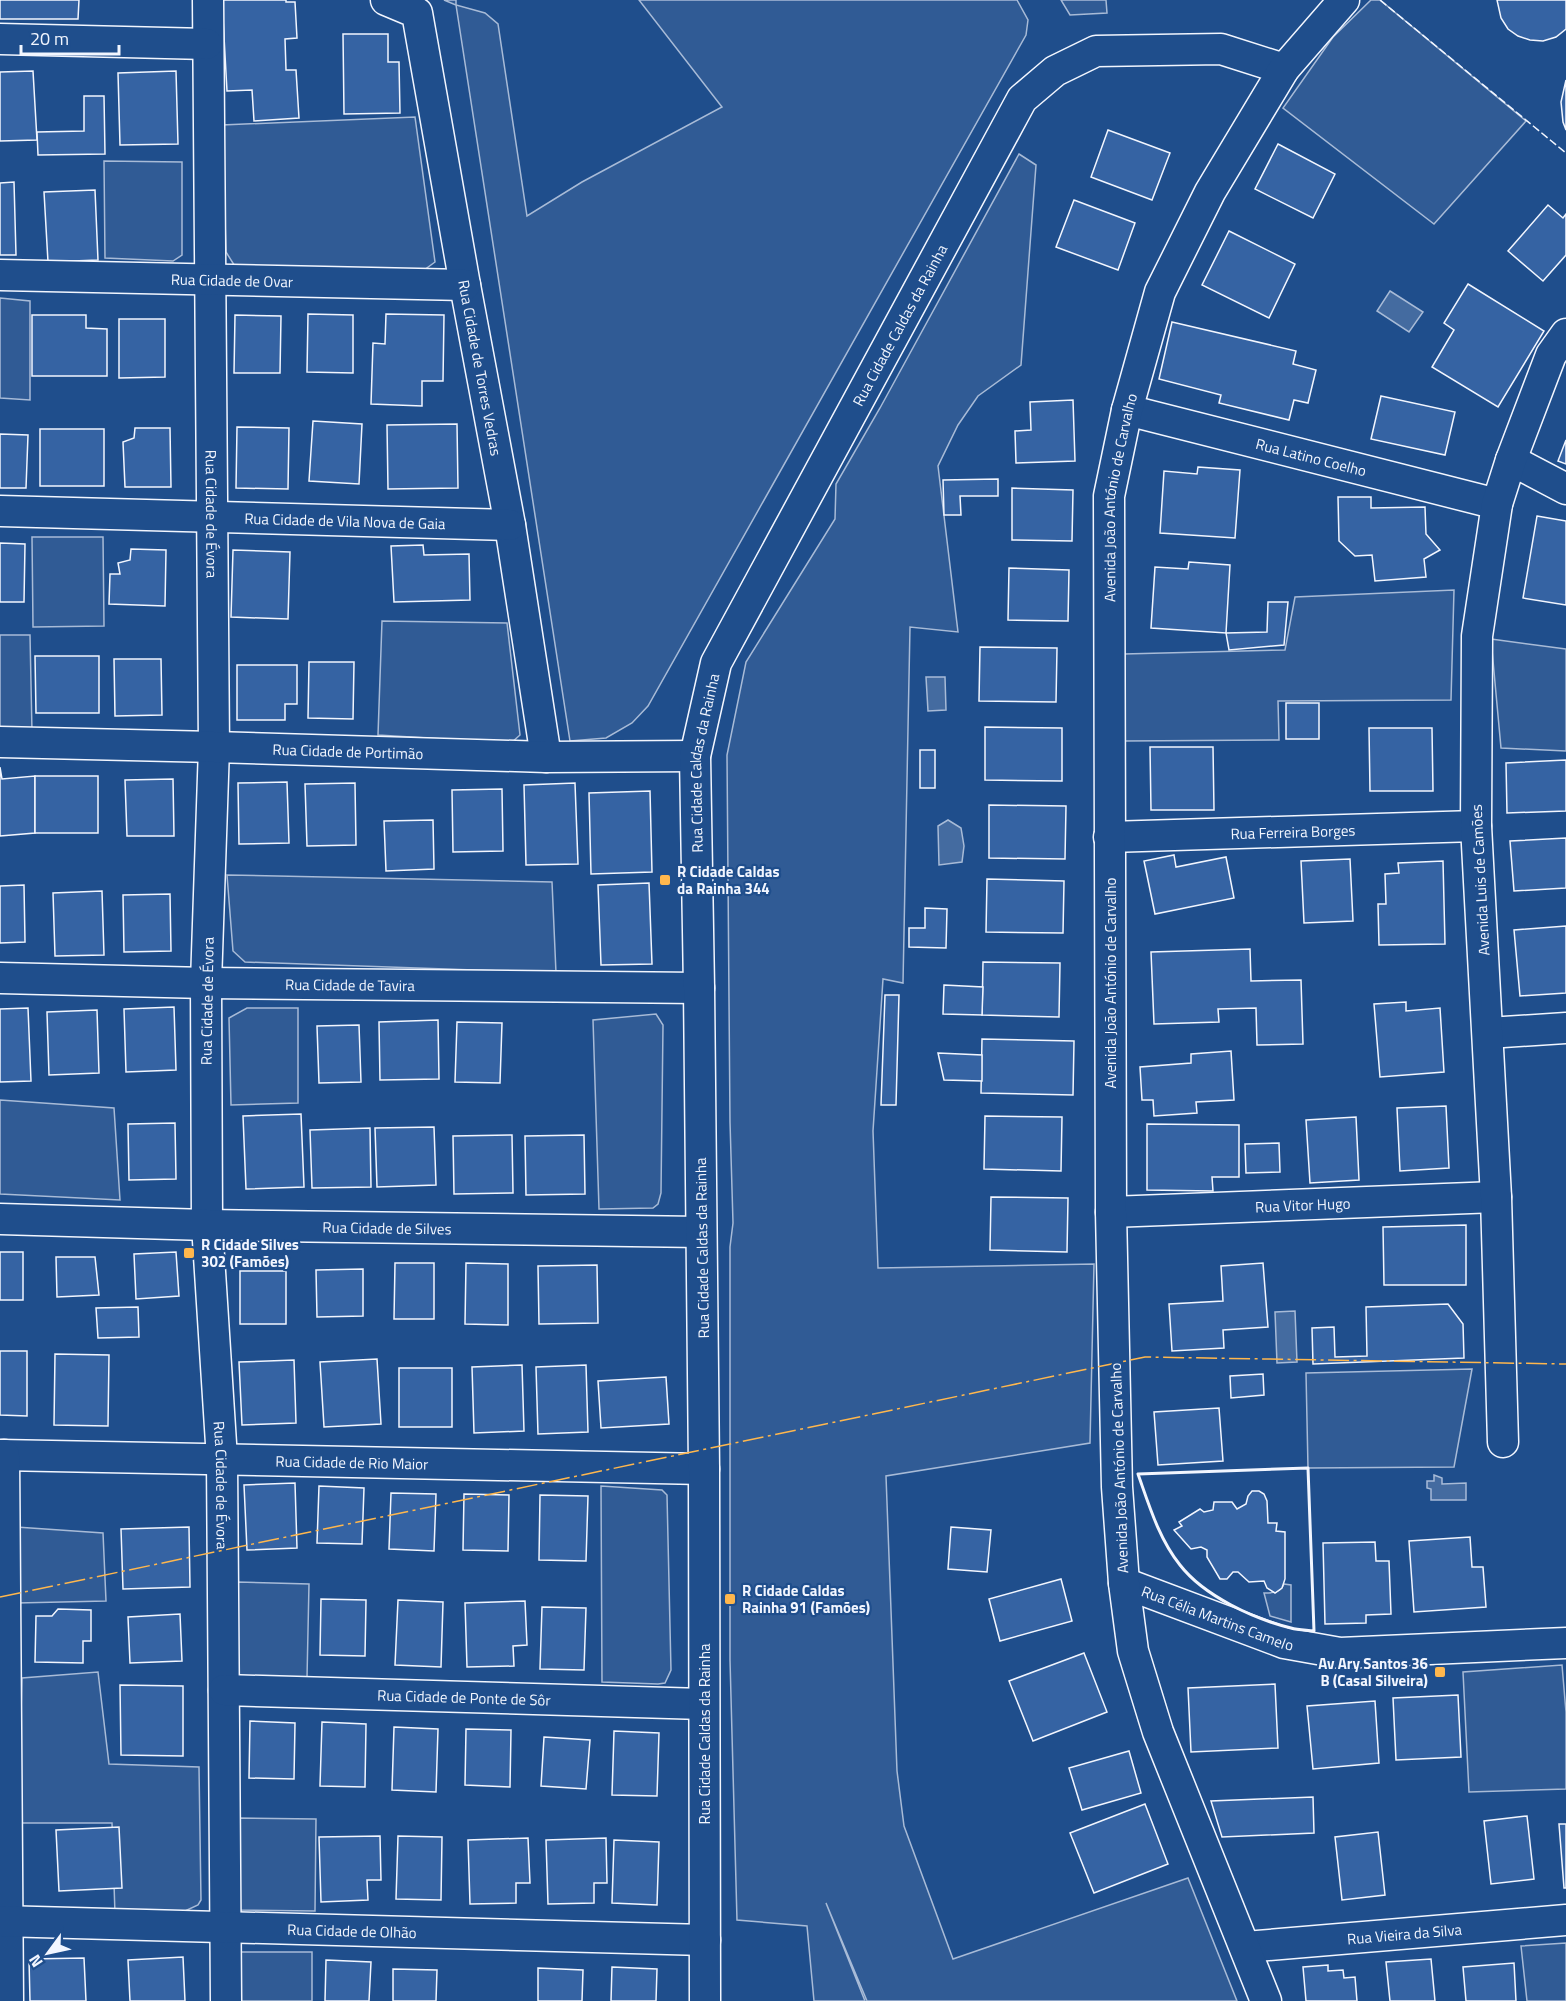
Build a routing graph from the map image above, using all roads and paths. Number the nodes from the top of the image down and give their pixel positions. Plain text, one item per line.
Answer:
1 (208, 0) edge
2 (386, 0) edge
3 (1344, 0) edge
4 (0, 39) edge
5 (207, 44) junction
6 (1284, 69) junction
7 (0, 275) edge
8 (209, 280) junction
9 (465, 285) junction
10 (1566, 334) edge
11 (1127, 410) junction
12 (1511, 460) junction
13 (1566, 489) edge
14 (1497, 504) junction
15 (0, 511) edge
16 (212, 517) junction
17 (510, 525) junction
18 (0, 742) edge
19 (214, 747) junction
20 (695, 756) junction
21 (546, 757) junction
22 (1476, 826) junction
23 (1109, 837) junction
24 (0, 978) edge
25 (206, 983) junction
26 (699, 988) junction
27 (1566, 1028) edge
28 (1488, 1033) junction
29 (1496, 1197) junction
30 (1111, 1212) junction
31 (0, 1219) edge
32 (207, 1225) junction
33 (701, 1232) junction
34 (1503, 1442) dead end
35 (2, 1455) edge
36 (222, 1459) junction
37 (704, 1469) junction
38 (1124, 1583) junction
39 (1566, 1643) edge
40 (3, 1687) edge
41 (224, 1690) junction
42 (703, 1704) junction
43 (1566, 1920) edge
44 (4, 1921) edge
45 (226, 1927) junction
46 (705, 1940) junction
47 (1245, 1947) junction
48 (8, 2001) edge
49 (226, 2001) edge
50 (705, 2001) edge
51 (1266, 2001) edge

1 - 5 street, Rua Cidade de Évora
2 - 9 street, Rua Cidade de Torres Vedras
3 - 6 street, Avenida João António de Carvalho
4 - 5 street
5 - 8 street, Rua Cidade de Évora
6 - 11 street, Avenida João António de Carvalho
6 - 20 street, Rua Cidade Caldas da Rainha
7 - 8 street, Rua Cidade de Ovar
8 - 9 street, Rua Cidade de Ovar
8 - 16 street, Rua Cidade de Évora
9 - 17 street, Rua Cidade de Torres Vedras
10 - 12 street, Avenida Luis de Camões
11 - 14 street, Rua Latino Coelho
11 - 23 street, Avenida João António de Carvalho
12 - 13 street
12 - 14 street, Avenida Luis de Camões
14 - 22 street, Avenida Luis de Camões
15 - 16 street, Rua Cidade de Vila Nova de Gaia
16 - 17 street, Rua Cidade de Vila Nova de Gaia
16 - 19 street, Rua Cidade de Évora
17 - 21 street, Rua Cidade de Torres Vedras
18 - 19 street, Rua Cidade de Portimão
19 - 21 street, Rua Cidade de Portimão
19 - 25 street, Rua Cidade de Évora
20 - 21 street, Rua Cidade de Portimão
20 - 26 street, Rua Cidade Caldas da Rainha
22 - 23 street, Rua Ferreira Borges
22 - 28 street, Avenida Luis de Camões
23 - 30 street, Avenida João António de Carvalho
24 - 25 street, Rua Cidade de Tavira
25 - 26 street, Rua Cidade de Tavira
25 - 32 street, Rua Cidade de Évora
26 - 33 street, Rua Cidade Caldas da Rainha
27 - 28 street
28 - 29 street, Avenida Luis de Camões
29 - 30 street, Rua Vitor Hugo
29 - 34 street, Avenida Luis de Camões
30 - 38 street, Avenida João António de Carvalho
31 - 32 street, Rua Cidade de Silves
32 - 33 street, Rua Cidade de Silves
32 - 36 street, Rua Cidade de Évora
33 - 37 street, Rua Cidade Caldas da Rainha
35 - 36 street, Rua Cidade de Rio Maior
35 - 40 street
36 - 37 street, Rua Cidade de Rio Maior
36 - 41 street, Rua Cidade de Évora
37 - 42 street, Rua Cidade Caldas da Rainha
38 - 39 street, Rua Célia Martins Camelo
38 - 47 street, Avenida João António de Carvalho
40 - 44 street
41 - 42 street, Rua Cidade de Ponte de Sôr
41 - 45 street, Rua Cidade de Évora
42 - 46 street, Rua Cidade Caldas da Rainha
43 - 47 street, Rua Vieira da Silva
44 - 45 street, Rua Cidade de Olhão
44 - 48 street
45 - 46 street, Rua Cidade de Olhão
45 - 49 street, Rua Cidade de Évora
46 - 50 street, Rua Cidade Caldas da Rainha
47 - 51 street, Avenida João António de Carvalho

